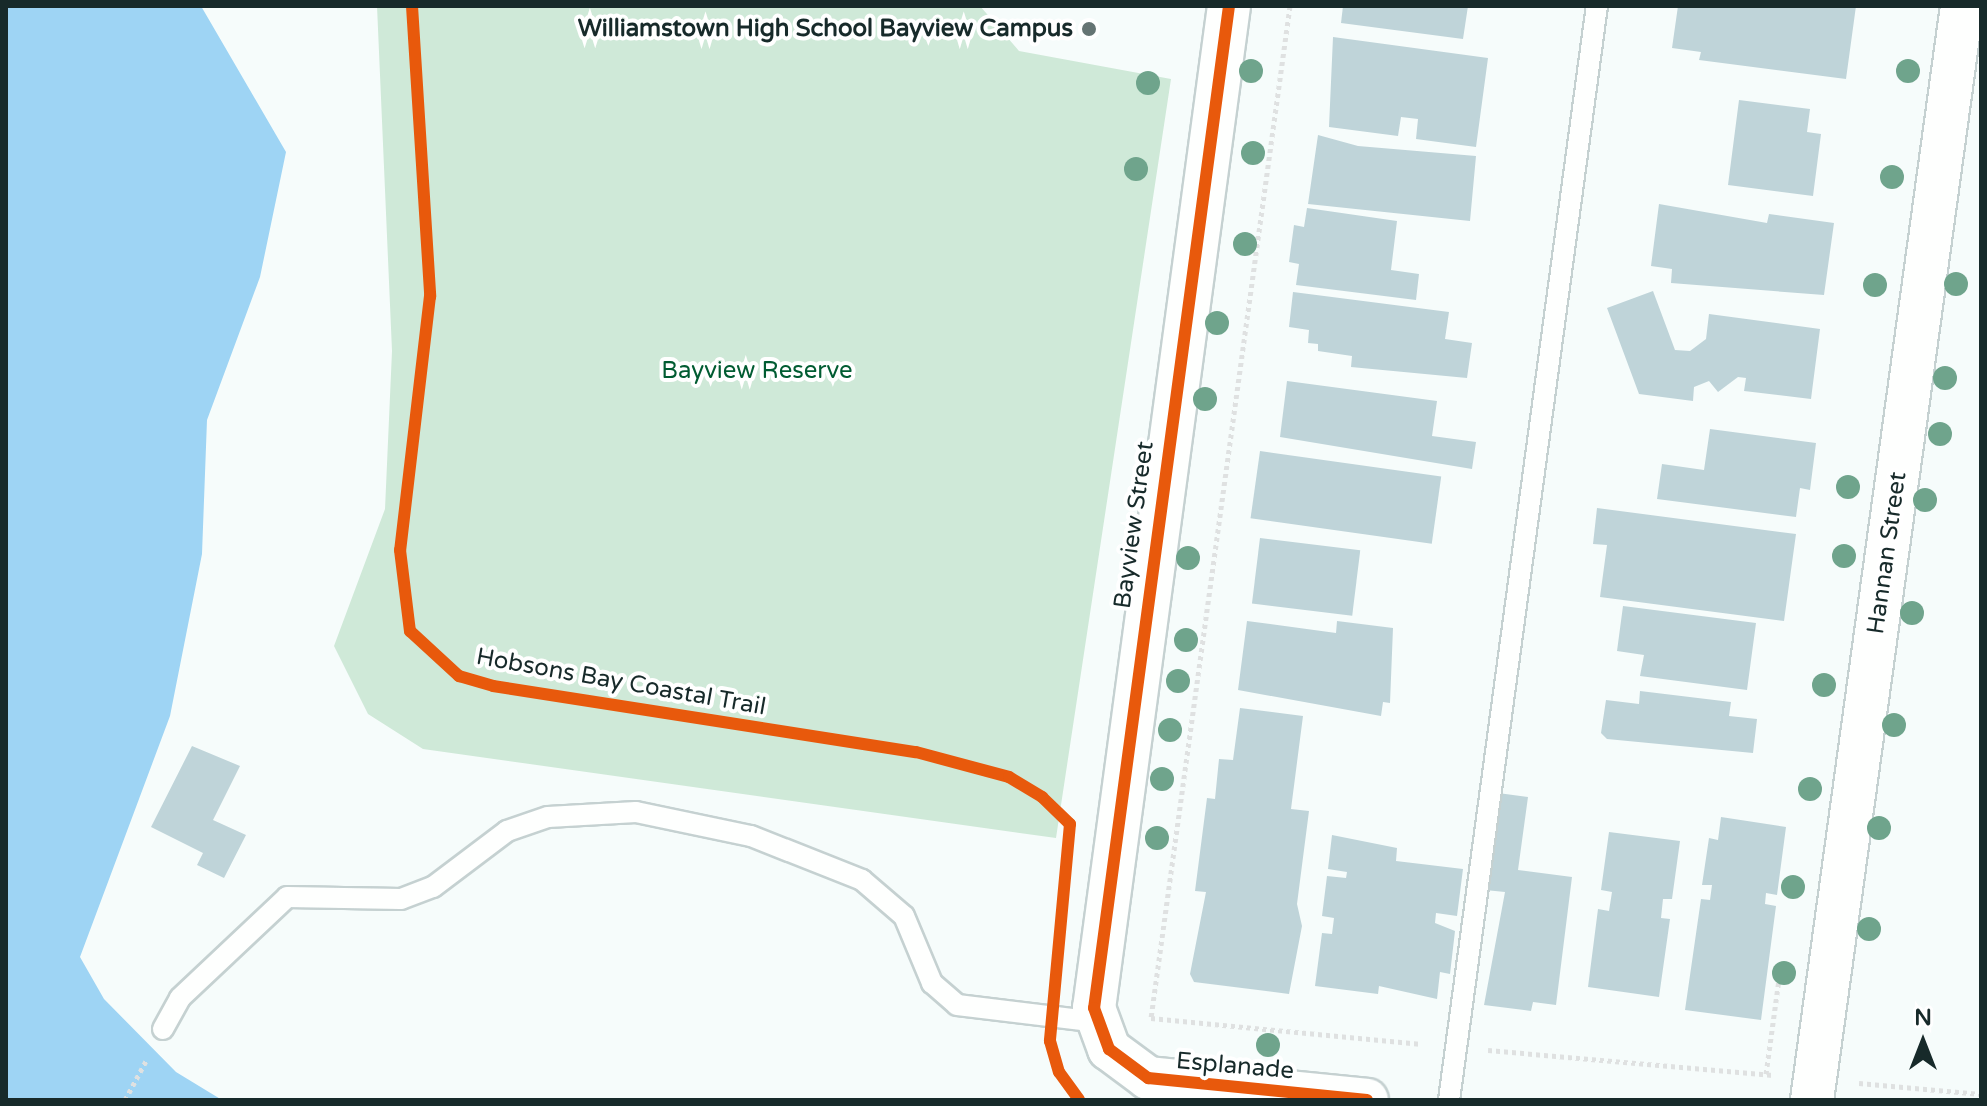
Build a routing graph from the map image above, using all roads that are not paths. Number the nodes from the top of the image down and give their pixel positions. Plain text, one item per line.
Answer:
1 (1229, 6) edge
2 (1597, 6) edge
3 (1962, 6) edge
4 (163, 1029) road end
5 (1103, 1035) junction
6 (1814, 1089) edge
7 (1367, 1100) edge
8 (1449, 1100) edge

1 - 5 street, Bayview Street
2 - 8 lane
3 - 6 street, Hannan Street
4 - 5 lane
5 - 7 street, Esplanade

